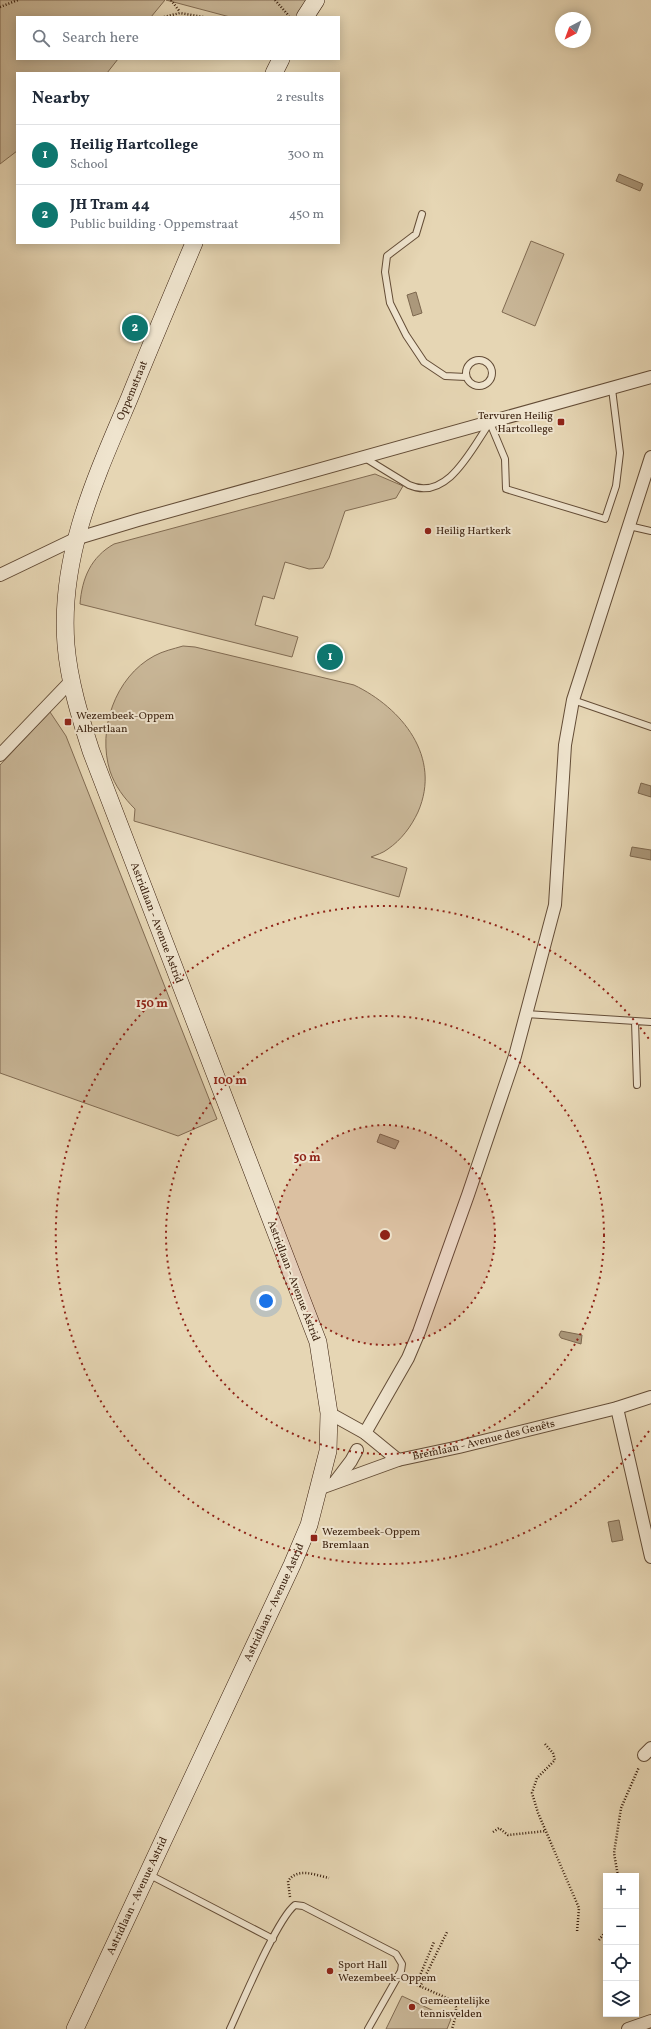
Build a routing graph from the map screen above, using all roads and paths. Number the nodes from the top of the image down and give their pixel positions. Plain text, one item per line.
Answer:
1 (18, 0) edge
2 (171, 0) edge
3 (275, 0) edge
4 (316, 0) edge
5 (0, 7) edge
6 (180, 13) junction
7 (168, 16) edge
8 (198, 16) edge
9 (289, 16) edge
10 (306, 16) edge
11 (280, 60) edge
12 (274, 72) edge
13 (422, 214) dead end
14 (194, 244) edge
15 (466, 377) junction
16 (651, 377) edge
17 (612, 388) junction
18 (490, 423) junction
19 (363, 456) junction
20 (651, 457) edge
21 (629, 526) junction
22 (651, 531) edge
23 (75, 539) junction
24 (0, 575) edge
25 (71, 681) junction
26 (573, 700) junction
27 (651, 727) edge
28 (0, 755) edge
29 (526, 1014) junction
30 (634, 1021) junction
31 (651, 1022) edge
32 (637, 1085) dead end
33 (651, 1398) edge
34 (617, 1408) junction
35 (329, 1413) junction
36 (365, 1433) junction
37 (357, 1450) dead end
38 (398, 1460) junction
39 (335, 1482) junction
40 (318, 1489) junction
41 (651, 1557) edge
42 (545, 1744) dead end
43 (648, 1751) edge
44 (546, 1831) junction
45 (493, 1832) dead end
46 (147, 1873) junction
47 (617, 1873) edge
48 (329, 1878) dead end
49 (295, 1905) junction
50 (577, 1932) dead end
51 (447, 1934) dead end
52 (603, 1935) edge
53 (273, 1939) junction
54 (599, 1940) dead end
55 (434, 1942) dead end
56 (398, 1977) junction
57 (416, 1985) junction
58 (420, 1987) junction
59 (651, 2021) edge
60 (75, 2029) edge
61 (230, 2029) edge
62 (368, 2029) edge
63 (452, 2029) edge
64 (628, 2029) edge

1 - 5 path
2 - 6 path
3 - 9 path
4 - 10 street
6 - 7 path
6 - 8 path
11 - 12 street
13 - 15 lane
14 - 23 street, Oppemstraat
15 - 15 lane
16 - 17 street
17 - 18 street
17 - 18 lane
18 - 19 street
18 - 19 lane
19 - 23 street
20 - 21 street
21 - 22 lane
21 - 26 street
23 - 24 street
23 - 25 street, Astridlaan - Avenue Astrid
25 - 28 street
25 - 35 street, Astridlaan - Avenue Astrid
26 - 27 lane
26 - 29 street
29 - 30 lane
29 - 36 street
30 - 31 lane
30 - 32 lane
33 - 34 street, Bremlaan - Avenue des Genêts
34 - 38 street, Bremlaan - Avenue des Genêts
34 - 41 street
35 - 36 street
35 - 40 street, Astridlaan - Avenue Astrid
36 - 38 street
37 - 39 street
38 - 39 street, Bremlaan - Avenue des Genêts
39 - 40 street, Bremlaan - Avenue des Genêts
40 - 46 street, Astridlaan - Avenue Astrid
42 - 44 path
43 - 47 path
44 - 45 path
44 - 50 path
46 - 53 lane
46 - 60 street, Astridlaan - Avenue Astrid
48 - 49 path
49 - 53 lane
49 - 56 lane
51 - 58 path
52 - 54 path
53 - 61 lane
55 - 57 path
56 - 57 path
56 - 62 lane
57 - 58 path
58 - 63 path
59 - 64 street

